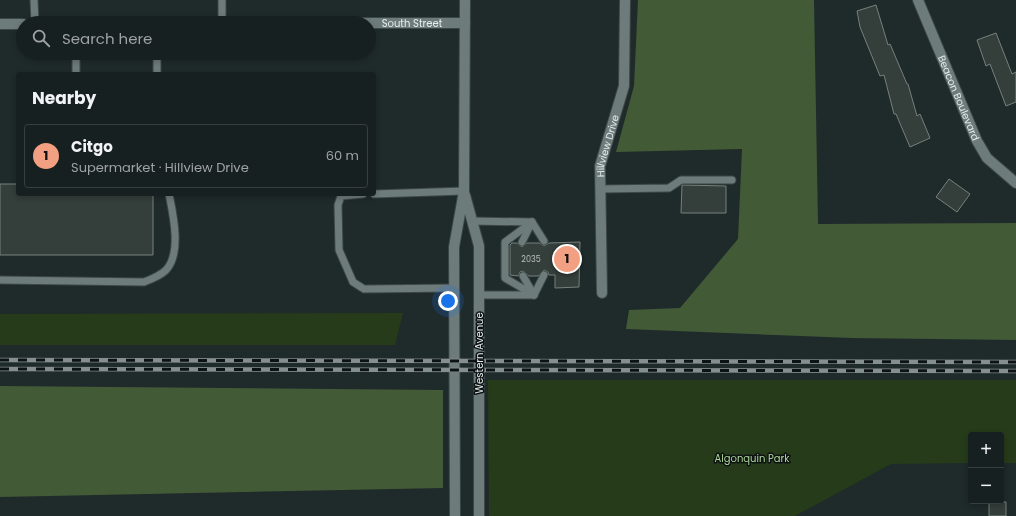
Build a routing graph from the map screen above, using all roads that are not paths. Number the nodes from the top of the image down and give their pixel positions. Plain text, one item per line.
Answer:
1 (34, 0) edge
2 (222, 0) edge
3 (465, 0) edge
4 (625, 0) edge
5 (918, 0) edge
6 (35, 16) edge
7 (222, 16) edge
8 (376, 23) edge
9 (465, 23) junction
10 (0, 24) edge
11 (16, 24) edge
12 (76, 60) edge
13 (157, 60) edge
14 (76, 72) edge
15 (157, 72) edge
16 (732, 180) dead end
17 (1016, 184) edge
18 (600, 189) junction
19 (464, 191) junction
20 (376, 194) edge
21 (169, 196) edge
22 (341, 196) edge
23 (472, 220) junction
24 (532, 222) junction
25 (544, 241) dead end
26 (522, 242) dead end
27 (544, 275) dead end
28 (523, 276) dead end
29 (0, 280) edge
30 (454, 288) junction
31 (602, 293) dead end
32 (534, 295) junction
33 (479, 296) junction
34 (454, 516) edge
35 (479, 516) edge

1 - 6 lane
2 - 7 lane
3 - 9 main road, Western Avenue
4 - 18 main road, Hillview Drive
5 - 17 main road, Beacon Boulevard
8 - 9 main road, South Street
9 - 19 main road, Western Avenue
10 - 11 main road
12 - 14 lane
13 - 15 lane
16 - 18 lane
18 - 31 main road, Hillview Drive
19 - 20 lane
19 - 23 main road, Western Avenue
19 - 30 main road, Western Avenue
21 - 29 lane
22 - 30 lane
23 - 24 lane
23 - 33 main road, Western Avenue
24 - 25 lane
24 - 26 lane
24 - 32 lane
27 - 32 lane
28 - 32 lane
30 - 34 main road, Western Avenue
32 - 33 lane
33 - 35 main road, Western Avenue

